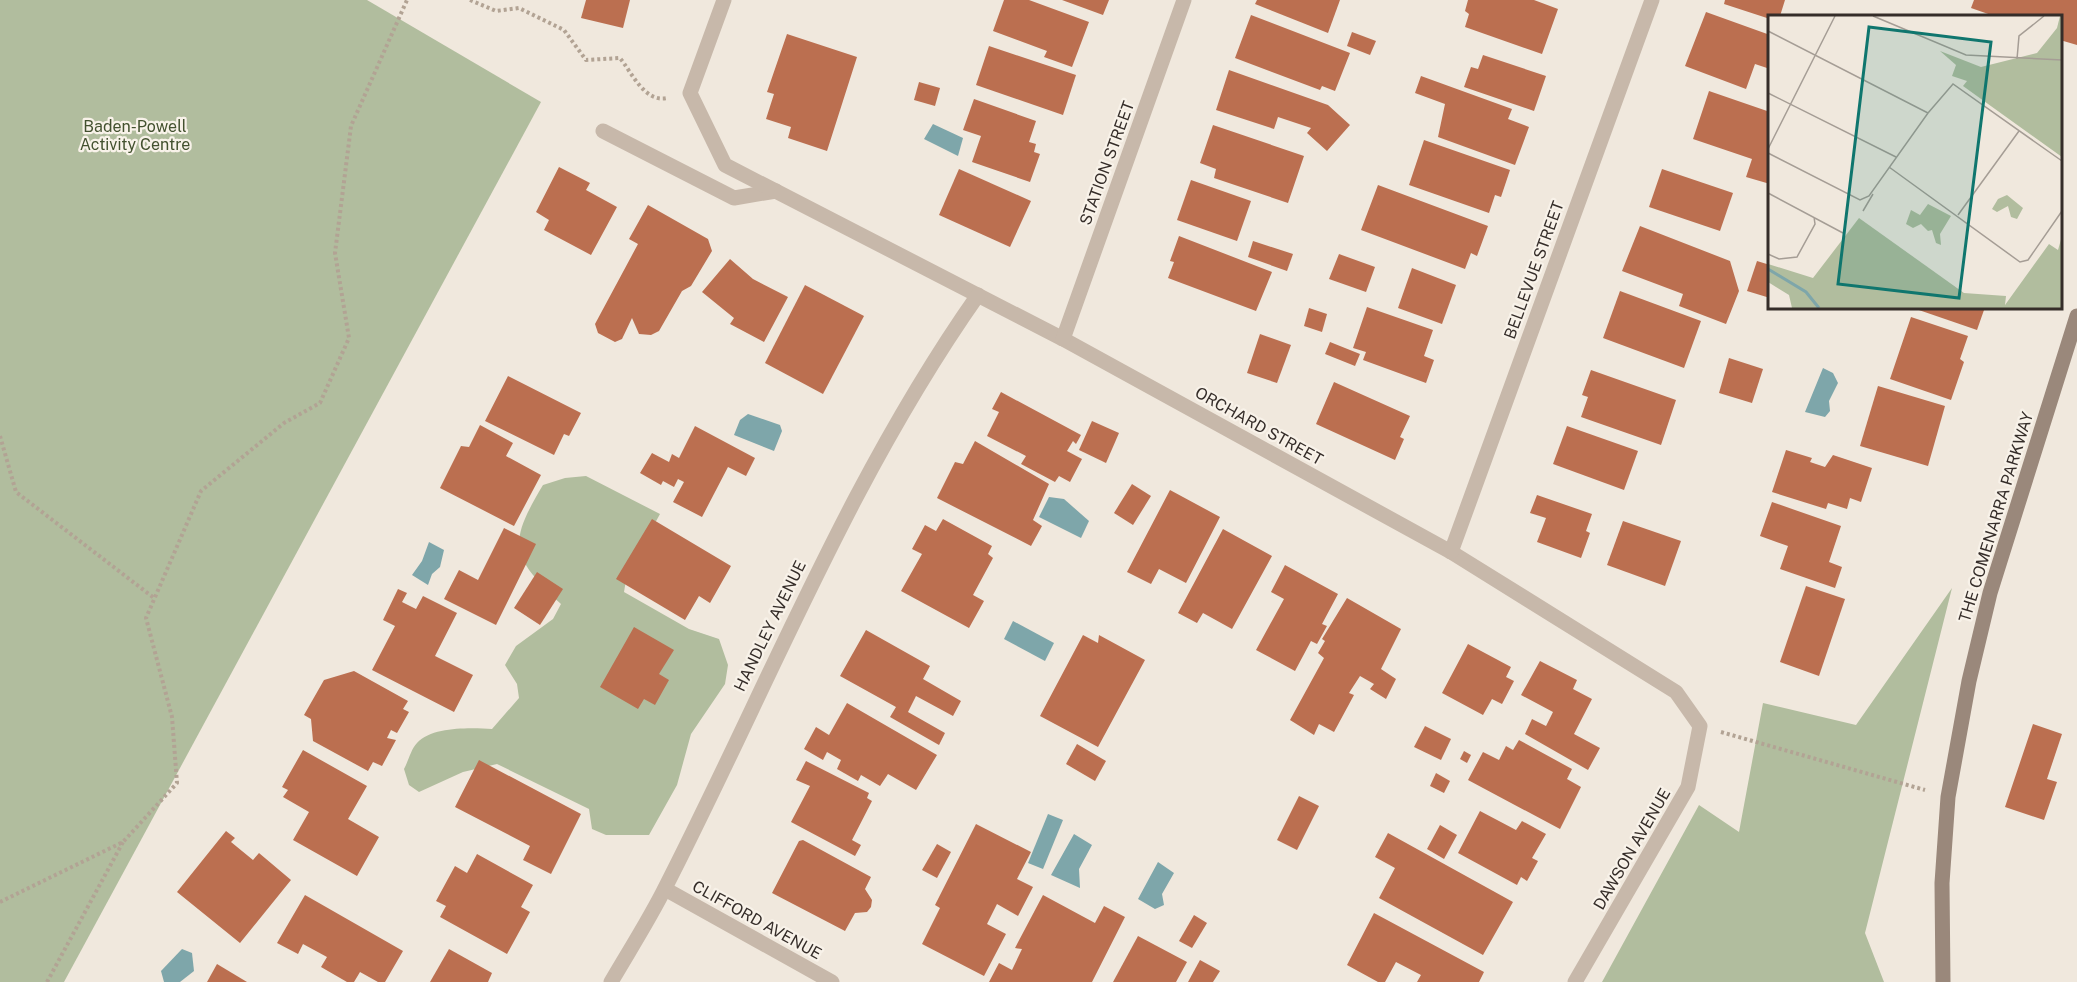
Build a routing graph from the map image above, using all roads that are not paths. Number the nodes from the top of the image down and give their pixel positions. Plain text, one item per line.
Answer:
1 (724, 0) edge
2 (1184, 0) edge
3 (1652, 0) edge
4 (603, 131) dead end
5 (776, 191) junction
6 (978, 295) junction
7 (2077, 316) edge
8 (1063, 339) junction
9 (1451, 552) junction
10 (1700, 726) joint
11 (664, 889) junction
12 (611, 982) edge
13 (832, 982) edge
14 (1575, 982) edge
15 (1943, 982) edge

1 - 5 street, ORCHARD STREET
2 - 8 street, STATION STREET
3 - 9 street, BELLEVUE STREET
4 - 5 street
5 - 6 street, ORCHARD STREET
6 - 8 street, ORCHARD STREET
6 - 11 street, HANDLEY AVENUE
7 - 15 main road, THE COMENARRA PARKWAY
8 - 9 street, ORCHARD STREET
9 - 10 street, ORCHARD STREET
10 - 14 street, DAWSON AVENUE
11 - 12 street, HANDLEY AVENUE
11 - 13 street, CLIFFORD AVENUE

